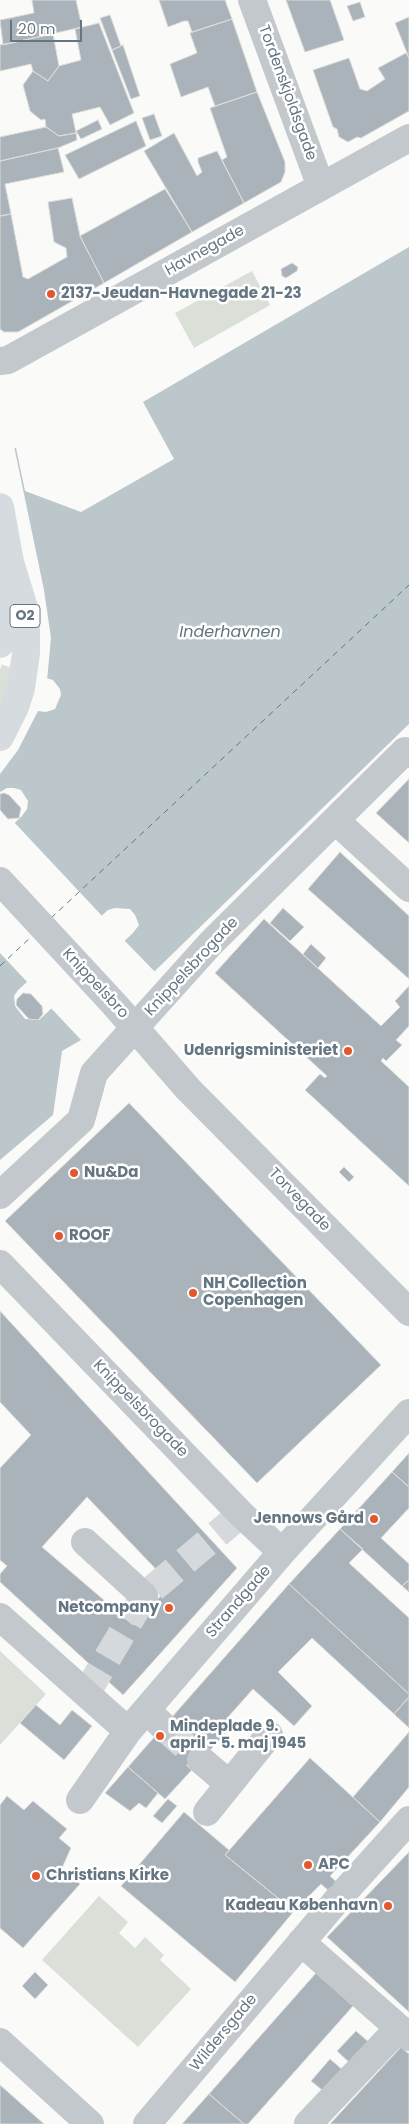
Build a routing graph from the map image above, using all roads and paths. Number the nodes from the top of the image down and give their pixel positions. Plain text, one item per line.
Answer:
1 (252, 0) edge
2 (409, 138) edge
3 (321, 187) junction
4 (0, 361) edge
5 (0, 507) edge
6 (10, 562) junction
7 (0, 644) edge
8 (0, 738) edge
9 (409, 754) edge
10 (336, 821) junction
11 (0, 881) edge
12 (409, 888) edge
13 (188, 1089) joint
14 (0, 1195) edge
15 (0, 1264) edge
16 (409, 1312) edge
17 (409, 1413) edge
18 (85, 1542) dead end
19 (282, 1552) junction
20 (144, 1596) dead end
21 (0, 1617) edge
22 (128, 1731) junction
23 (269, 1735) dead end
24 (201, 1760) tunnel mouth
25 (230, 1784) junction
26 (80, 1800) dead end
27 (207, 1812) dead end
28 (409, 1820) edge
29 (301, 1942) junction
30 (404, 2033) edge
31 (0, 2042) edge
32 (90, 2124) edge
33 (148, 2124) edge
34 (308, 2124) edge

1 - 3 street, Tordenskjoldsgade
2 - 3 street, Havnegade
3 - 4 street, Havnegade
5 - 6 main road, O2
6 - 7 main road, O2
6 - 8 main road, O2
9 - 10 street, Knippelsbrogade
10 - 12 street
10 - 14 street, Knippelsbrogade
11 - 13 street, Knippelsbro
13 - 16 street, Torvegade
15 - 19 street, Knippelsbrogade
17 - 19 street, Strandgade
18 - 20 street
19 - 22 street, Strandgade
21 - 22 street
22 - 26 street, Strandgade
23 - 25 street
24 - 25 street
25 - 27 street
28 - 29 street, Wildersgade
29 - 30 street
29 - 33 street, Wildersgade
30 - 34 street
31 - 32 street

